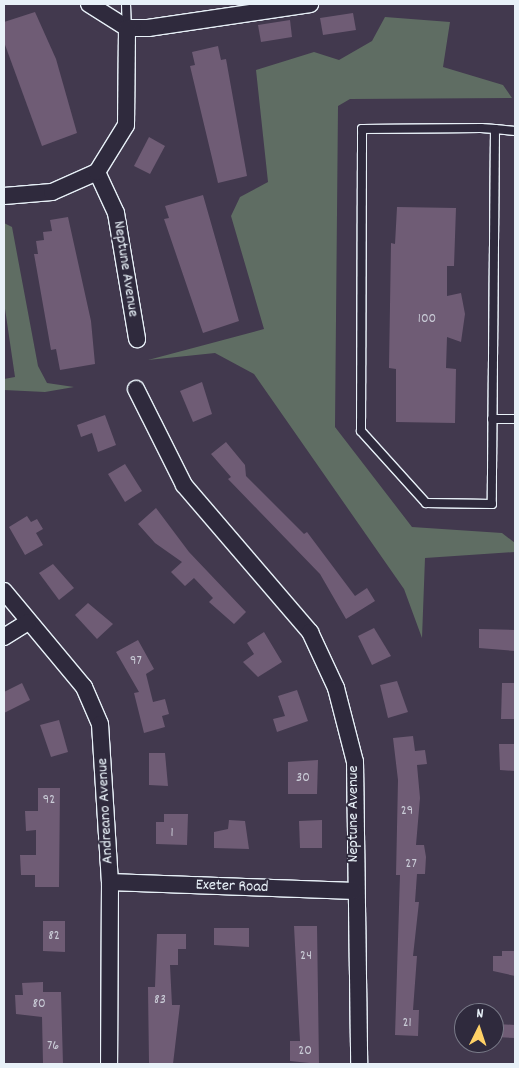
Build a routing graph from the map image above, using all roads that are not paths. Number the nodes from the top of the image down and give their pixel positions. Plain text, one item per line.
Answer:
1 (89, 4) edge
2 (126, 4) edge
3 (310, 4) edge
4 (126, 28) junction
5 (495, 129) junction
6 (515, 132) edge
7 (97, 172) junction
8 (4, 196) edge
9 (136, 339) dead end
10 (136, 389) dead end
11 (492, 419) junction
12 (515, 419) edge
13 (4, 591) edge
14 (28, 622) junction
15 (4, 637) edge
16 (110, 882) junction
17 (354, 891) junction
18 (109, 1064) edge
19 (358, 1064) edge

1 - 4 street
2 - 4 lane
3 - 4 street
4 - 7 street
5 - 6 lane
5 - 11 lane
5 - 11 lane
7 - 8 street
7 - 9 street, Neptune Avenue
10 - 17 street, Neptune Avenue
11 - 12 lane
13 - 14 street, Andreano Avenue
14 - 15 street
14 - 16 street, Andreano Avenue
16 - 17 street, Exeter Road
16 - 18 street, Andreano Avenue
17 - 19 street, Neptune Avenue

